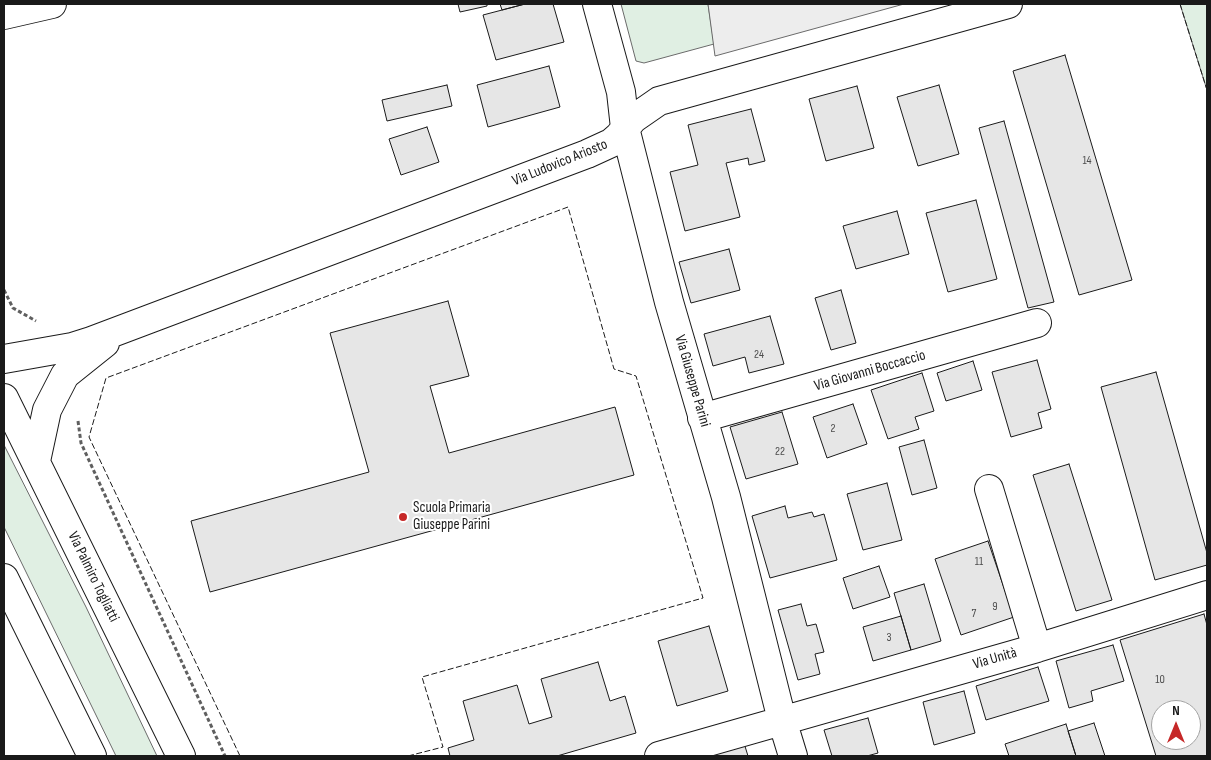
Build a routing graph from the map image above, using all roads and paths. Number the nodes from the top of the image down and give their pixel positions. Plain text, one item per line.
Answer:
1 (52, 4) edge
2 (597, 4) edge
3 (1008, 4) edge
4 (4, 15) edge
5 (625, 128) junction
6 (4, 290) edge
7 (138, 323) junction
8 (1037, 323) dead end
9 (43, 324) dead end
10 (4, 359) edge
11 (4, 398) edge
12 (77, 415) dead end
13 (702, 418) junction
14 (36, 461) junction
15 (989, 489) dead end
16 (4, 578) edge
17 (1207, 595) edge
18 (4, 623) edge
19 (37, 646) junction
20 (1037, 648) junction
21 (782, 720) junction
22 (92, 756) edge
23 (181, 756) edge
24 (225, 756) edge
25 (659, 756) edge
26 (793, 756) edge

1 - 4 street
2 - 5 street, Via Giuseppe Parini
3 - 5 street, Via Ludovico Ariosto
5 - 7 street, Via Ludovico Ariosto
5 - 13 street, Via Giuseppe Parini
6 - 9 path
7 - 10 street, Via Ludovico Ariosto
7 - 14 street, Via Ludovico Ariosto
8 - 13 street, Via Giovanni Boccaccio
11 - 14 street, Via Palmiro Togliatti
12 - 24 path
13 - 21 street, Via Giuseppe Parini
14 - 23 street, Via Palmiro Togliatti
15 - 20 street
16 - 19 street
17 - 20 street, Via Unità
18 - 19 street
19 - 22 street
20 - 21 street, Via Unità
21 - 25 street, Via Unità
21 - 26 street, Via Giuseppe Parini

